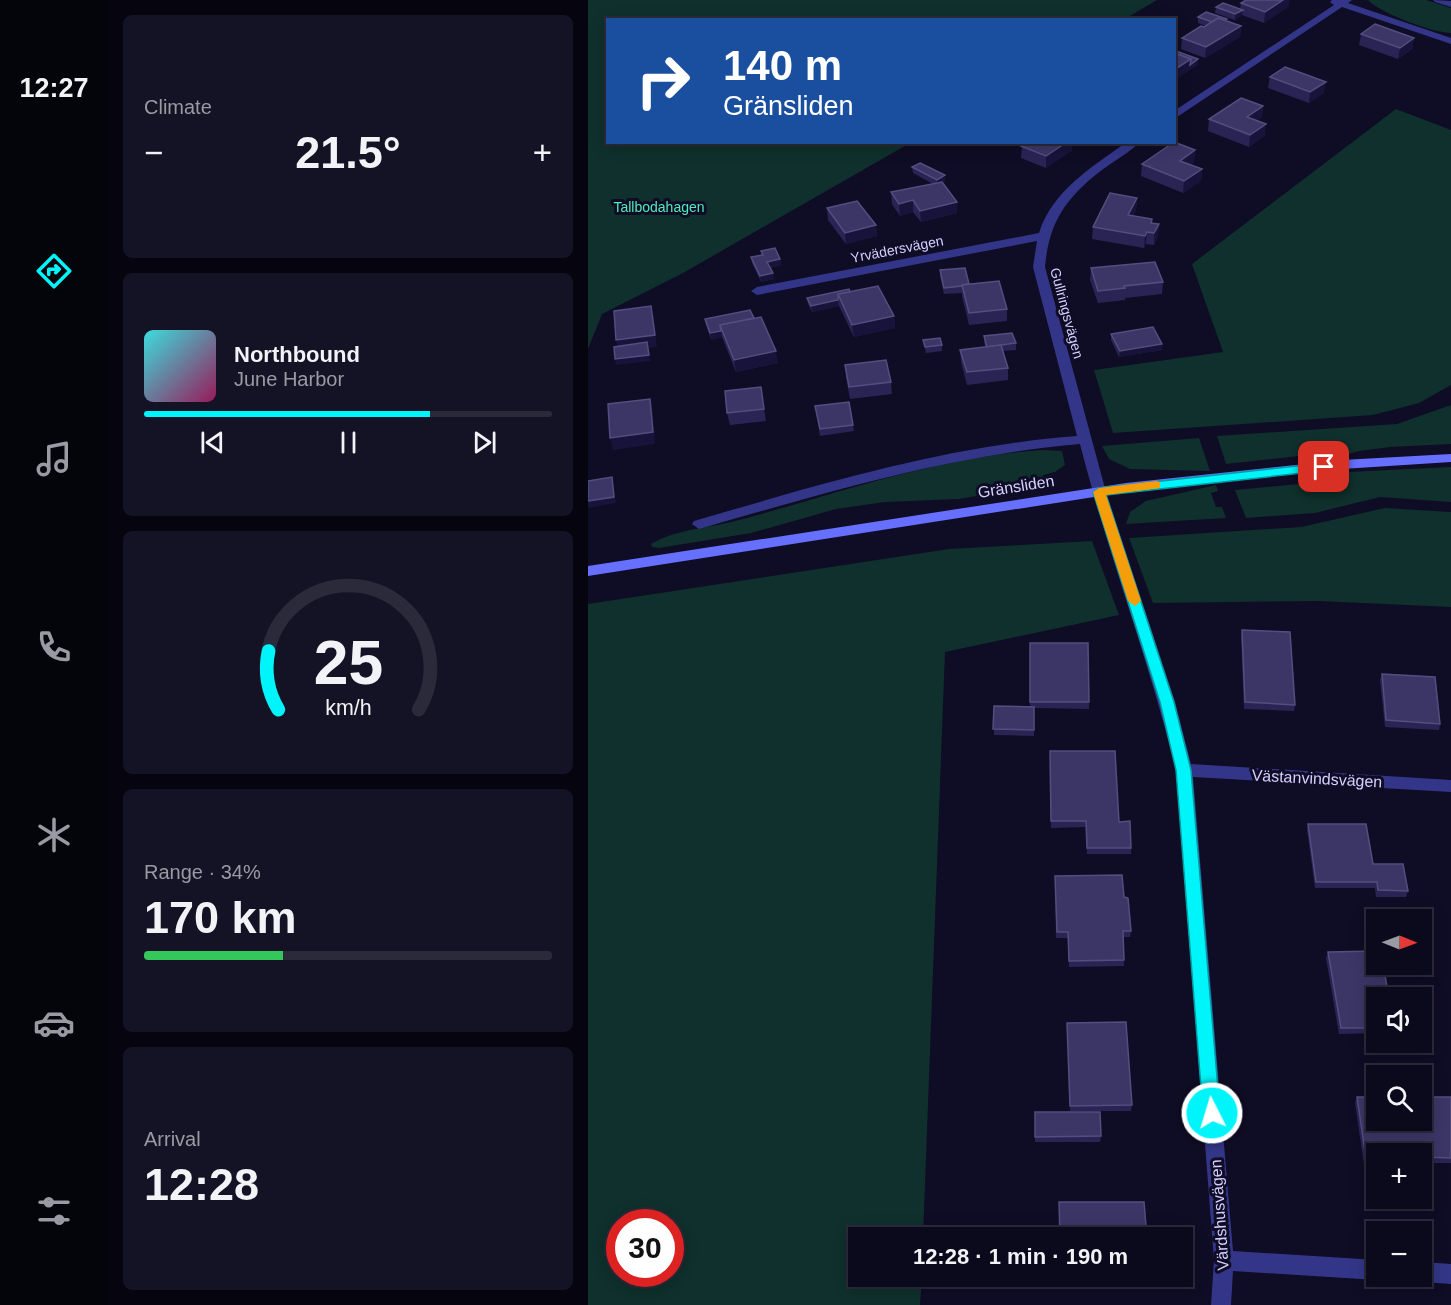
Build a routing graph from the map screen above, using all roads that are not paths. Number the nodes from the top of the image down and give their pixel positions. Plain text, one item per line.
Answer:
1 (1330, 0) edge
2 (1438, 0) edge
3 (1344, 2) edge
4 (1451, 4) edge
5 (1451, 41) edge
6 (1176, 115) edge
7 (1132, 144) edge
8 (1043, 236) junction
9 (757, 291) dead end
10 (1086, 440) junction
11 (1451, 458) edge
12 (1099, 492) junction
13 (699, 524) dead end
14 (588, 571) edge
15 (1184, 770) junction
16 (1451, 786) edge
17 (1224, 1260) junction
18 (1366, 1269) edge
19 (1432, 1273) edge
20 (1451, 1274) edge
21 (1221, 1305) edge

1 - 3 street
2 - 4 street
3 - 5 street
3 - 6 street
7 - 8 street, Gullringsvägen
8 - 9 street, Yrvädersvägen
8 - 10 street, Gullringsvägen
10 - 12 street, Gullringsvägen
10 - 13 street
11 - 12 street, Gränsliden
12 - 14 street, Gränsliden
12 - 15 street, Värdshusvägen
15 - 16 street, Västanvindsvägen
15 - 17 street, Värdshusvägen
17 - 18 street
17 - 21 street, Värdshusvägen
19 - 20 street

